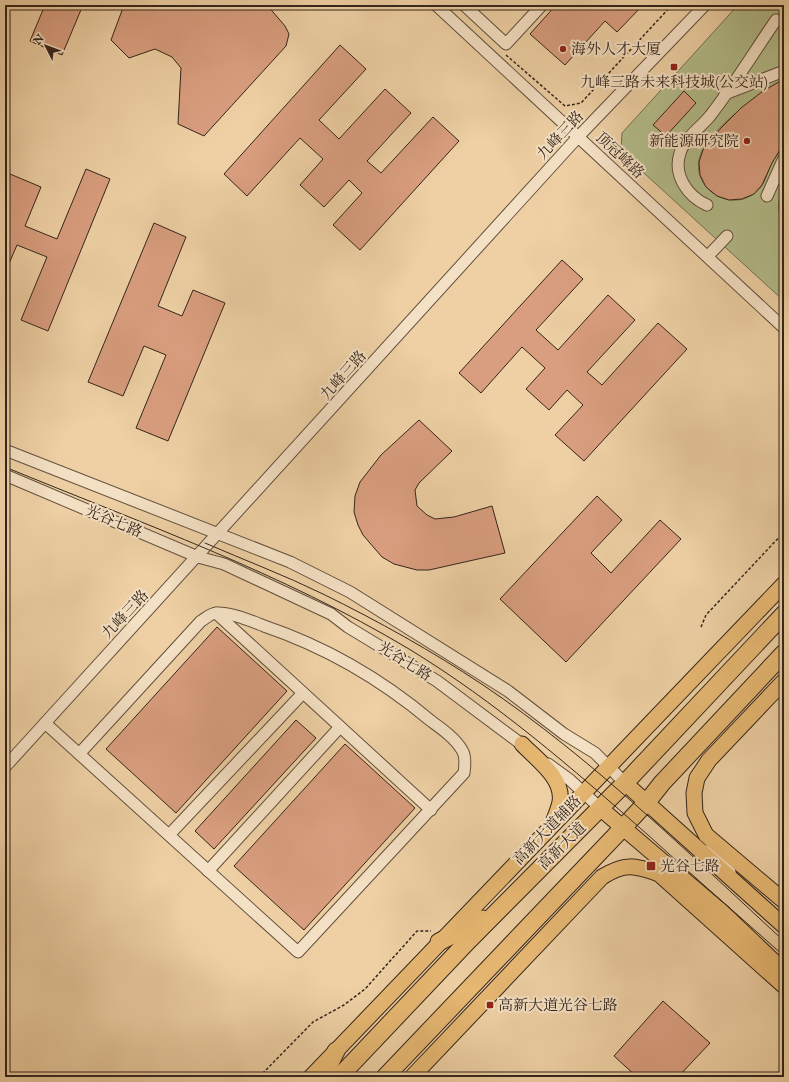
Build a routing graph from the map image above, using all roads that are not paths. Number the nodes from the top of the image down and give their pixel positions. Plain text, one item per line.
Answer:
1 (436, 5) edge
2 (464, 5) edge
3 (542, 5) edge
4 (705, 5) edge
5 (776, 20) dead end
6 (784, 71) edge
7 (725, 94) junction
8 (578, 137) junction
9 (784, 158) edge
10 (767, 196) dead end
11 (707, 205) dead end
12 (727, 236) dead end
13 (708, 256) junction
14 (784, 328) edge
15 (5, 450) edge
16 (5, 475) edge
17 (218, 535) junction
18 (198, 557) junction
19 (784, 584) edge
20 (216, 613) junction
21 (784, 614) edge
22 (784, 654) edge
23 (784, 681) edge
24 (303, 693) junction
25 (706, 696) junction
26 (726, 715) junction
27 (45, 723) junction
28 (340, 727) junction
29 (522, 744) junction
30 (79, 754) junction
31 (608, 766) junction
32 (5, 767) edge
33 (625, 783) junction
34 (583, 792) junction
35 (647, 802) junction
36 (600, 808) junction
37 (430, 810) junction
38 (553, 824) junction
39 (622, 828) junction
40 (169, 835) junction
41 (706, 835) junction
42 (615, 869) junction
43 (645, 869) junction
44 (208, 871) junction
45 (685, 882) junction
46 (736, 883) junction
47 (556, 898) junction
48 (784, 901) edge
49 (497, 912) junction
50 (722, 912) junction
51 (784, 926) edge
52 (445, 936) junction
53 (741, 946) junction
54 (784, 971) edge
55 (784, 986) edge
56 (438, 1021) junction
57 (336, 1051) junction
58 (311, 1077) edge
59 (323, 1077) edge
60 (339, 1077) edge
61 (385, 1077) edge
62 (411, 1077) edge

1 - 8 street, 顶冠峰路
2 - 3 street
4 - 8 street, 九峰三路
5 - 7 street
6 - 7 street
7 - 11 street
8 - 13 street, 顶冠峰路
8 - 17 street, 九峰三路
9 - 10 street
12 - 13 street
13 - 14 street, 顶冠峰路
15 - 17 street, 光谷七路
16 - 18 street, 光谷七路
17 - 18 street, 九峰三路
17 - 31 street, 光谷七路
18 - 27 street, 九峰三路
18 - 29 street, 光谷七路
19 - 31 main road, 高新大道辅路
20 - 24 street
20 - 30 street
20 - 37 street
21 - 25 highway, 高新大道
22 - 26 highway, 高新大道
23 - 41 main road
24 - 28 street
24 - 40 street
25 - 26 highway
25 - 33 highway, 高新大道
26 - 35 highway, 高新大道
27 - 30 street
27 - 32 street, 九峰三路
28 - 37 street
28 - 44 street
29 - 34 street, 光谷七路
29 - 38 main road
30 - 40 street
31 - 33 street, 光谷七路
31 - 34 main road, 高新大道辅路
33 - 35 main road, 光谷七路
33 - 36 highway, 高新大道
34 - 36 street, 光谷七路
34 - 38 main road, 高新大道辅路
35 - 39 highway, 高新大道
35 - 46 main road, 光谷七路
36 - 39 main road, 光谷七路
36 - 49 highway, 高新大道
37 - 44 street
38 - 52 main road, 高新大道辅路
39 - 45 main road, 光谷七路
39 - 47 highway, 高新大道
40 - 44 street
41 - 46 street
41 - 48 main road
42 - 43 main road
42 - 47 main road
42 - 62 main road
43 - 45 street
43 - 53 main road
45 - 50 main road, 光谷七路
46 - 51 main road, 光谷七路
47 - 56 highway, 高新大道
49 - 52 highway
49 - 60 highway, 高新大道
50 - 53 street
50 - 54 main road, 光谷七路
52 - 57 main road, 高新大道辅路
53 - 55 main road
56 - 61 highway, 高新大道
56 - 62 main road
57 - 58 main road, 高新大道辅路
57 - 59 highway

